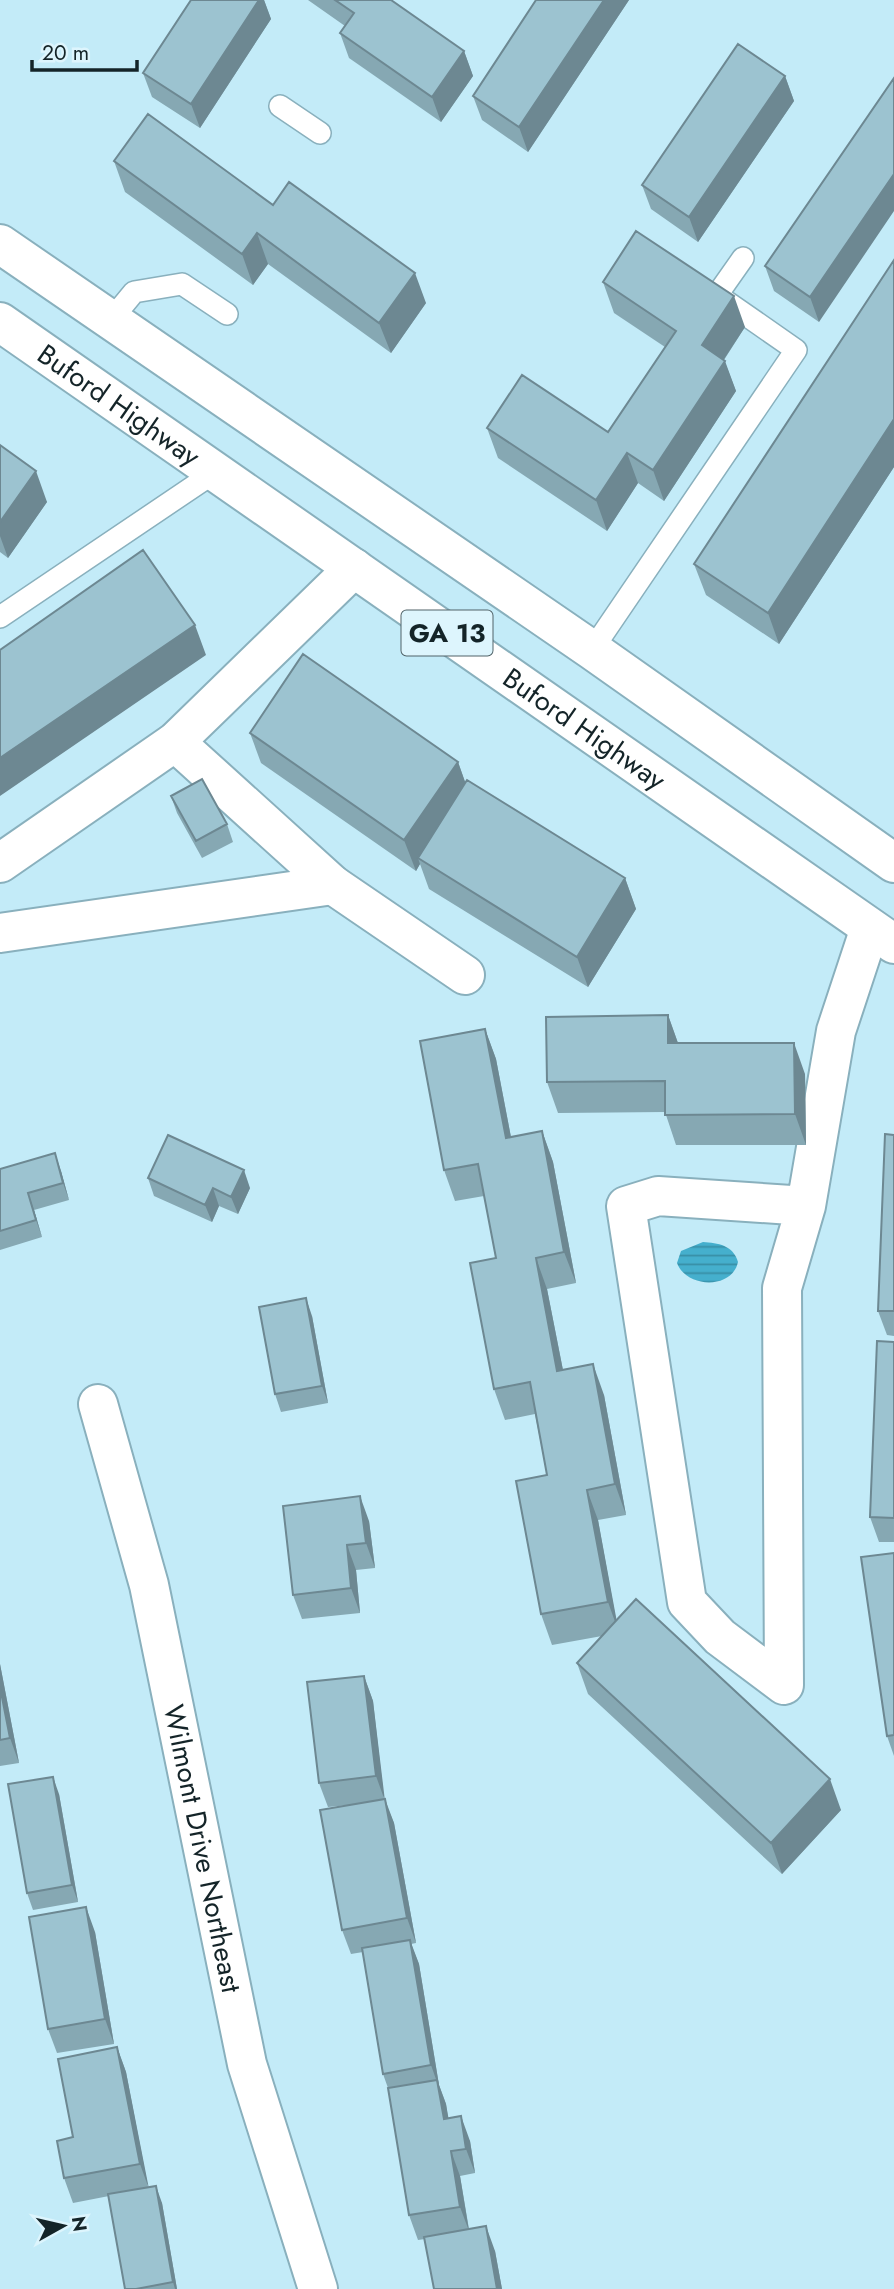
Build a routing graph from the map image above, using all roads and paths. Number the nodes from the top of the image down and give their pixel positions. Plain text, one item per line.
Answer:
1 (280, 106) dead end
2 (320, 133) dead end
3 (0, 244) edge
4 (743, 258) dead end
5 (227, 314) dead end
6 (110, 321) junction
7 (0, 322) edge
8 (215, 471) junction
9 (354, 568) junction
10 (1, 614) edge
11 (592, 649) junction
12 (175, 742) junction
13 (0, 863) edge
14 (894, 863) edge
15 (333, 885) junction
16 (0, 933) edge
17 (882, 936) edge
18 (465, 975) dead end
19 (806, 1206) junction
20 (98, 1404) dead end
21 (318, 2289) edge

1 - 2 lane
3 - 6 street, GA 13
4 - 11 lane
5 - 6 lane
6 - 11 street, GA 13
7 - 8 street, Buford Highway / GA 13
8 - 9 street, Buford Highway / GA 13
8 - 10 lane
9 - 12 street
9 - 17 street, Buford Highway / GA 13
11 - 14 street, GA 13
12 - 13 street
12 - 15 street
15 - 16 street
15 - 18 street
17 - 19 street
19 - 19 street
20 - 21 street, Wilmont Drive Northeast

